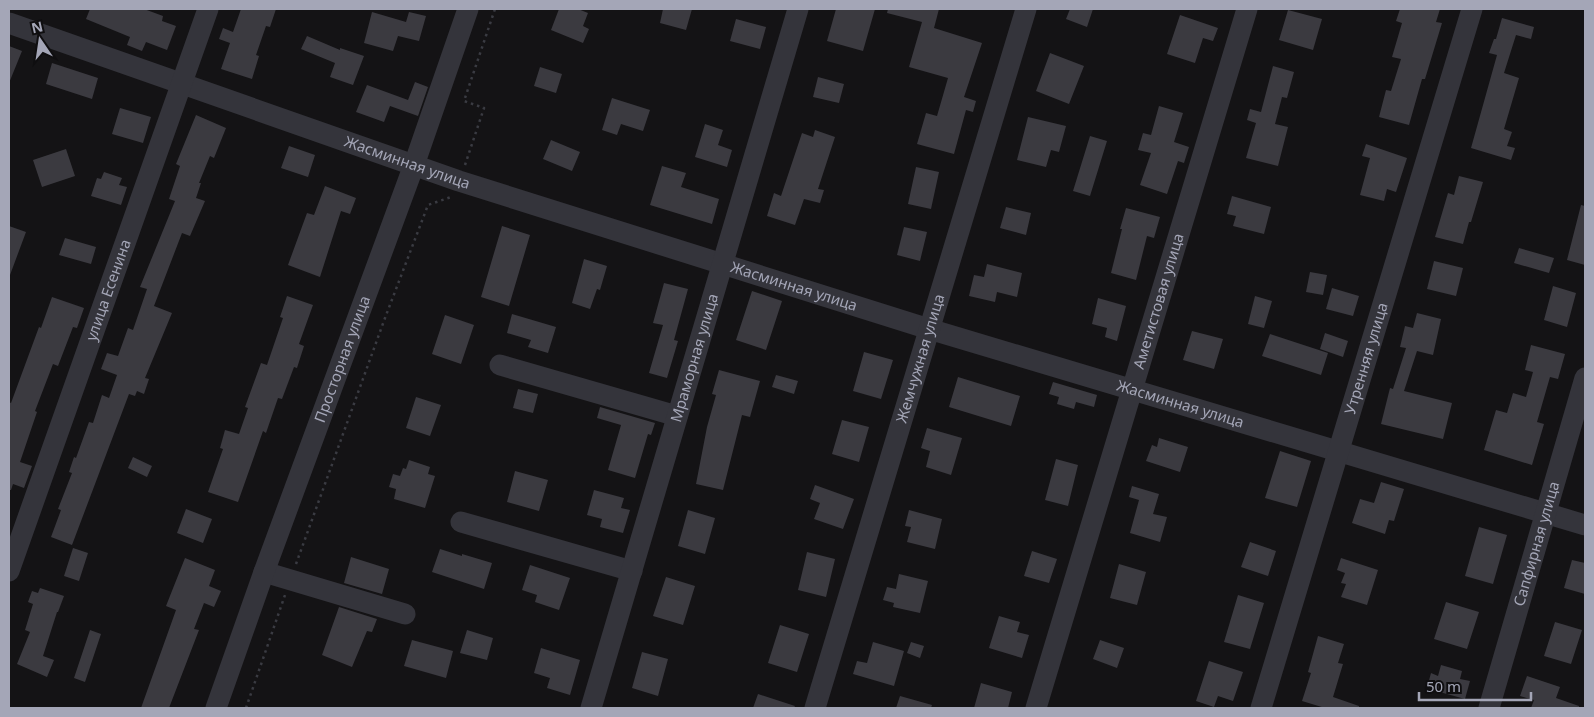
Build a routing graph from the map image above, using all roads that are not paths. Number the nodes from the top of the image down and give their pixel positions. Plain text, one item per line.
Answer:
1 (208, 9) edge
2 (468, 9) edge
3 (1026, 9) edge
4 (1247, 9) edge
5 (1472, 9) edge
6 (793, 10) edge
7 (9, 23) edge
8 (182, 83) junction
9 (414, 165) junction
10 (722, 264) junction
11 (929, 329) junction
12 (500, 365) dead end
13 (1585, 378) edge
14 (1131, 389) junction
15 (677, 416) junction
16 (1339, 452) junction
17 (1545, 513) junction
18 (461, 522) dead end
19 (1585, 525) edge
20 (9, 571) edge
21 (264, 572) junction
22 (632, 572) junction
23 (405, 614) dead end
24 (216, 708) edge
25 (591, 708) edge
26 (815, 708) edge
27 (1036, 708) edge
28 (1261, 708) edge
29 (1488, 708) edge

1 - 8 street, улица Есенина
2 - 9 street, Просторная улица
3 - 11 street, Жемчужная улица
4 - 14 street, Аметистовая улица
5 - 16 street, Утренняя улица
6 - 10 street, Мраморная улица
7 - 8 street, Жасминная улица
8 - 9 street, Жасминная улица
8 - 20 street, улица Есенина
9 - 10 street, Жасминная улица
9 - 21 street, Просторная улица
10 - 11 street, Жасминная улица
10 - 15 street, Мраморная улица
11 - 14 street, Жасминная улица
11 - 26 street, Жемчужная улица
12 - 15 street
13 - 17 street, Сапфирная улица
14 - 16 street, Жасминная улица
14 - 27 street, Аметистовая улица
15 - 22 street, Мраморная улица
16 - 17 street, Жасминная улица
16 - 28 street, Утренняя улица
17 - 19 street, Жасминная улица
17 - 29 street, Сапфирная улица
18 - 22 street
21 - 23 street
21 - 24 street, Просторная улица
22 - 25 street, Мраморная улица

